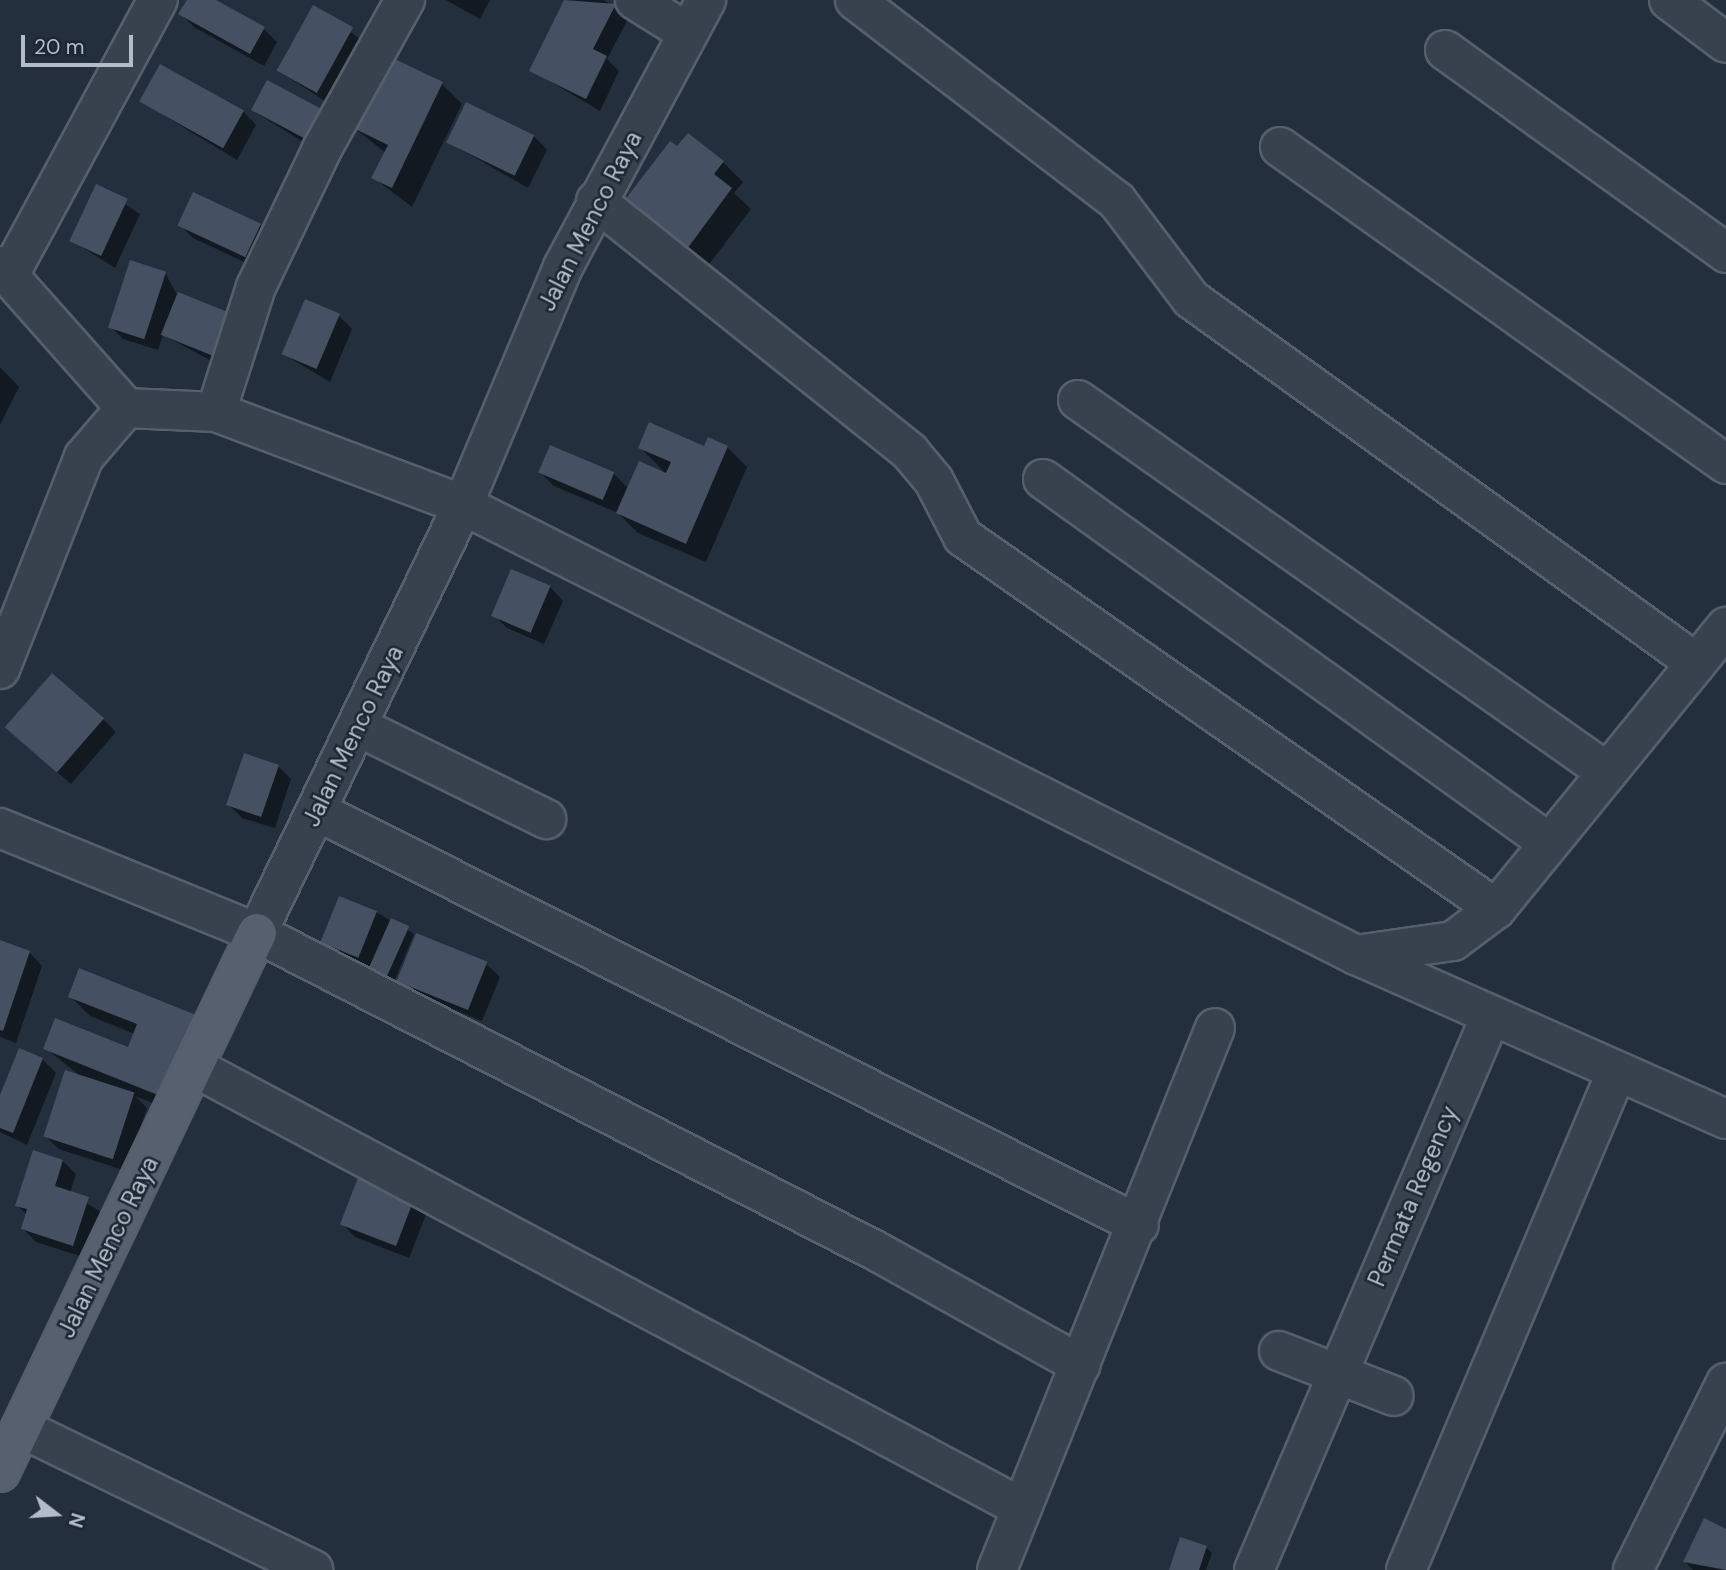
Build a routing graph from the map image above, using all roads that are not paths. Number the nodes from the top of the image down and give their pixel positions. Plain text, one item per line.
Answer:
1 (158, 0) edge
2 (405, 0) edge
3 (635, 0) edge
4 (706, 0) edge
5 (855, 0) edge
6 (1669, 0) edge
7 (688, 33) junction
8 (1726, 43) edge
9 (1445, 50) dead end
10 (1280, 147) dead end
11 (596, 201) junction
12 (1726, 253) edge
13 (4, 270) edge
14 (1078, 400) dead end
15 (126, 408) junction
16 (216, 412) junction
17 (1726, 464) edge
18 (1043, 479) dead end
19 (463, 505) junction
20 (1726, 627) edge
21 (1696, 663) junction
22 (0, 669) edge
23 (357, 726) junction
24 (1607, 772) junction
25 (317, 811) junction
26 (546, 819) dead end
27 (0, 828) edge
28 (1549, 843) junction
29 (1482, 921) junction
30 (257, 933) junction
31 (1356, 956) junction
32 (1475, 1011) junction
33 (1215, 1028) dead end
34 (194, 1067) junction
35 (1616, 1073) junction
36 (1726, 1119) edge
37 (1139, 1225) junction
38 (1279, 1351) dead end
39 (1081, 1365) junction
40 (1336, 1374) junction
41 (1726, 1383) edge
42 (1394, 1396) dead end
43 (21, 1428) junction
44 (0, 1472) edge
45 (1020, 1507) junction
46 (313, 1570) edge
47 (997, 1570) edge
48 (1254, 1570) edge
49 (1406, 1570) edge
50 (1633, 1570) edge

1 - 13 street
2 - 16 street
3 - 7 street
4 - 7 street, Jalan Menco Raya
5 - 21 street
6 - 8 street
7 - 11 street, Jalan Menco Raya
9 - 12 street
10 - 17 street
11 - 19 street, Jalan Menco Raya
11 - 29 street
13 - 15 street
14 - 24 street
15 - 16 street
15 - 22 street
16 - 19 street
18 - 28 street
19 - 23 street, Jalan Menco Raya
19 - 31 street
20 - 21 street
21 - 24 street
23 - 25 street, Jalan Menco Raya
23 - 26 street
24 - 28 street
25 - 30 street, Jalan Menco Raya
25 - 37 street
27 - 30 street
28 - 29 street
29 - 31 street
29 - 32 street
30 - 34 main road, Jalan Menco Raya
30 - 39 street
31 - 32 street
32 - 35 street
32 - 40 street, Permata Regency
33 - 37 street
34 - 43 main road, Jalan Menco Raya
34 - 45 street
35 - 36 street
35 - 49 street
37 - 39 street
38 - 40 street
39 - 45 street
40 - 42 street
40 - 48 street, Permata Regency
41 - 50 street
43 - 44 main road, Jalan Menco Raya
43 - 46 street
45 - 47 street

